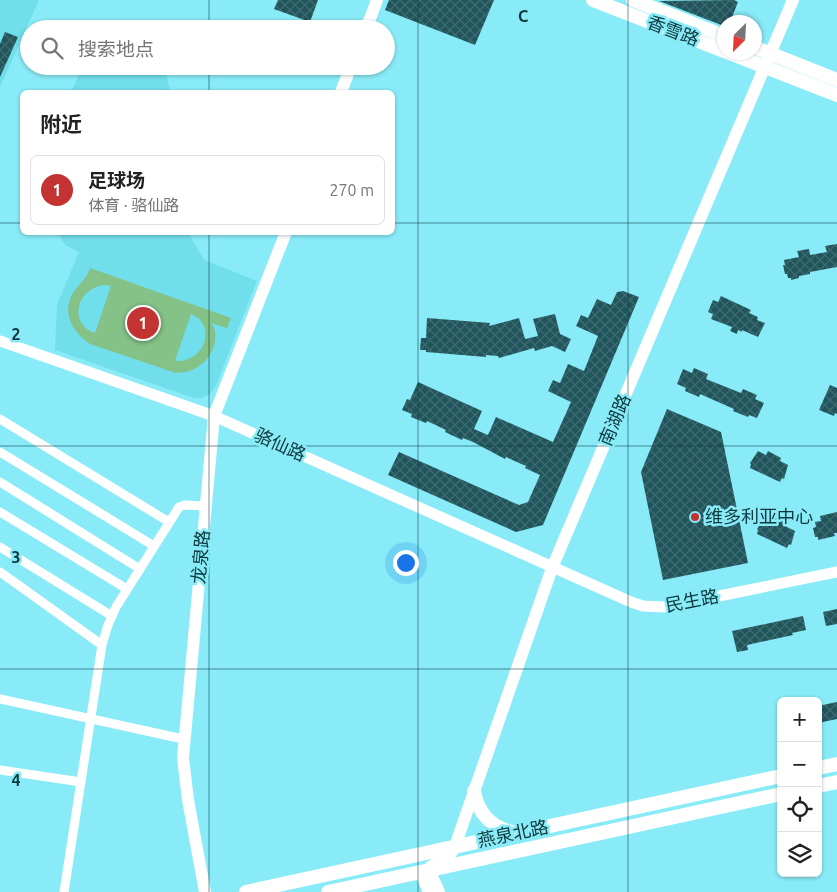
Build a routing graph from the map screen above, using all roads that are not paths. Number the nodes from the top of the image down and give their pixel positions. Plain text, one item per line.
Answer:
1 (377, 0) edge
2 (593, 0) edge
3 (634, 0) edge
4 (793, 0) edge
5 (369, 20) edge
6 (717, 33) edge
7 (717, 48) edge
8 (762, 50) edge
9 (770, 53) junction
10 (746, 60) edge
11 (764, 67) junction
12 (348, 75) edge
13 (837, 80) edge
14 (342, 90) edge
15 (837, 95) edge
16 (285, 235) edge
17 (0, 342) edge
18 (214, 416) junction
19 (0, 419) edge
20 (0, 452) edge
21 (0, 482) edge
22 (206, 506) junction
23 (0, 512) edge
24 (169, 522) junction
25 (154, 546) junction
26 (0, 547) edge
27 (552, 568) junction
28 (140, 569) junction
29 (0, 572) edge
30 (837, 572) edge
31 (127, 589) junction
32 (112, 616) junction
33 (102, 645) junction
34 (0, 699) edge
35 (91, 719) junction
36 (183, 739) junction
37 (837, 764) edge
38 (822, 767) edge
39 (0, 770) edge
40 (777, 777) edge
41 (81, 782) junction
42 (837, 782) edge
43 (822, 785) edge
44 (474, 792) junction
45 (777, 795) edge
46 (516, 833) junction
47 (455, 847) junction
48 (425, 871) junction
49 (64, 892) edge
50 (205, 892) edge
51 (246, 892) edge
52 (328, 892) edge
53 (429, 892) edge
54 (439, 892) edge

1 - 5 main road
2 - 7 main road, 香雪路
3 - 6 main road, 香雪路
4 - 9 main road, 南湖路
8 - 9 main road
9 - 11 main road, 南湖路
9 - 13 main road
10 - 11 main road, 香雪路
11 - 15 main road, 香雪路
11 - 27 main road, 南湖路
12 - 14 main road
16 - 18 main road, 龙泉路
17 - 18 street, 骆仙路
18 - 22 main road, 龙泉路
18 - 27 street, 骆仙路
19 - 24 street
20 - 25 street
21 - 28 street
22 - 24 street
22 - 36 main road, 龙泉路
23 - 31 street
24 - 25 street
25 - 28 street
26 - 32 street
27 - 30 street, 民生路
27 - 44 main road, 南湖路
28 - 31 street
29 - 33 street
31 - 32 street
32 - 33 street
33 - 35 street
34 - 35 street
35 - 36 street
35 - 41 street
36 - 50 main road, 龙泉路
37 - 38 main road
39 - 41 street
40 - 46 main road, 燕泉北路
41 - 49 street
42 - 43 main road
44 - 46 main road
44 - 47 main road, 南湖路
45 - 48 main road, 燕泉北路
46 - 47 main road, 燕泉北路
47 - 48 main road
47 - 51 main road, 燕泉北路
48 - 52 main road, 燕泉北路
48 - 53 main road
48 - 54 main road

